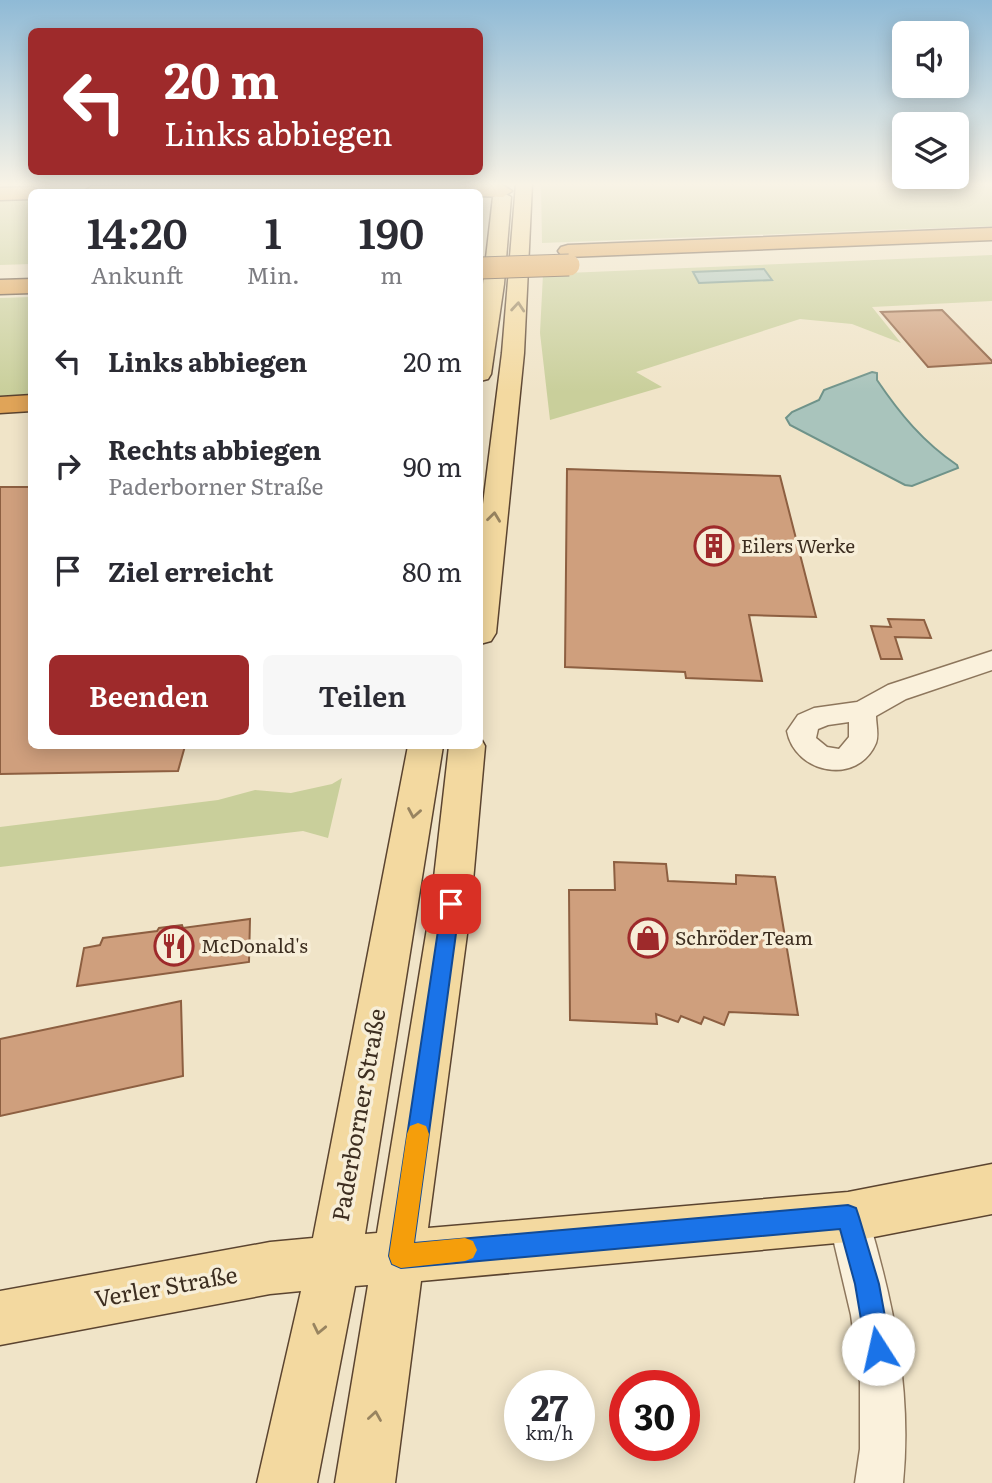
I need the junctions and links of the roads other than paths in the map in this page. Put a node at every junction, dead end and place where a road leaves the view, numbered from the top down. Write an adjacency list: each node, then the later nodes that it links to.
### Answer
1 (497, 253): 12 (main road)
2 (522, 253): 17 (main road, one-way to 2)
3 (653, 253): 6 (highway)
4 (753, 253): 6 (highway)
5 (483, 254): 6 (highway)
6 (568, 258): 7 (highway, bridge)
7 (483, 268)
8 (28, 272): 9 (highway)
9 (0, 273)
10 (28, 286): 11 (highway)
11 (0, 287)
12 (483, 355)
13 (28, 404): 14 (highway)
14 (0, 405)
15 (28, 411): 16 (highway)
16 (0, 412)
17 (496, 414): 18 (main road, one-way to 17)
18 (483, 592)
19 (992, 660): 20 (street)
20 (862, 711)
21 (425, 749): 26 (main road, Paderborner Straße, one-way to 26)
22 (467, 749): 25 (main road)
23 (992, 1189): 24 (main road, Verler Straße)
24 (848, 1217): 25 (main road, Verler Straße); 30 (street)
25 (401, 1256): 26 (main road, Verler Straße); 29 (main road, one-way to 25)
26 (334, 1262): 27 (main road, Verler Straße); 28 (main road, Paderborner Straße, one-way to 28)
27 (0, 1318)
28 (287, 1483)
29 (365, 1483)
30 (879, 1483)

